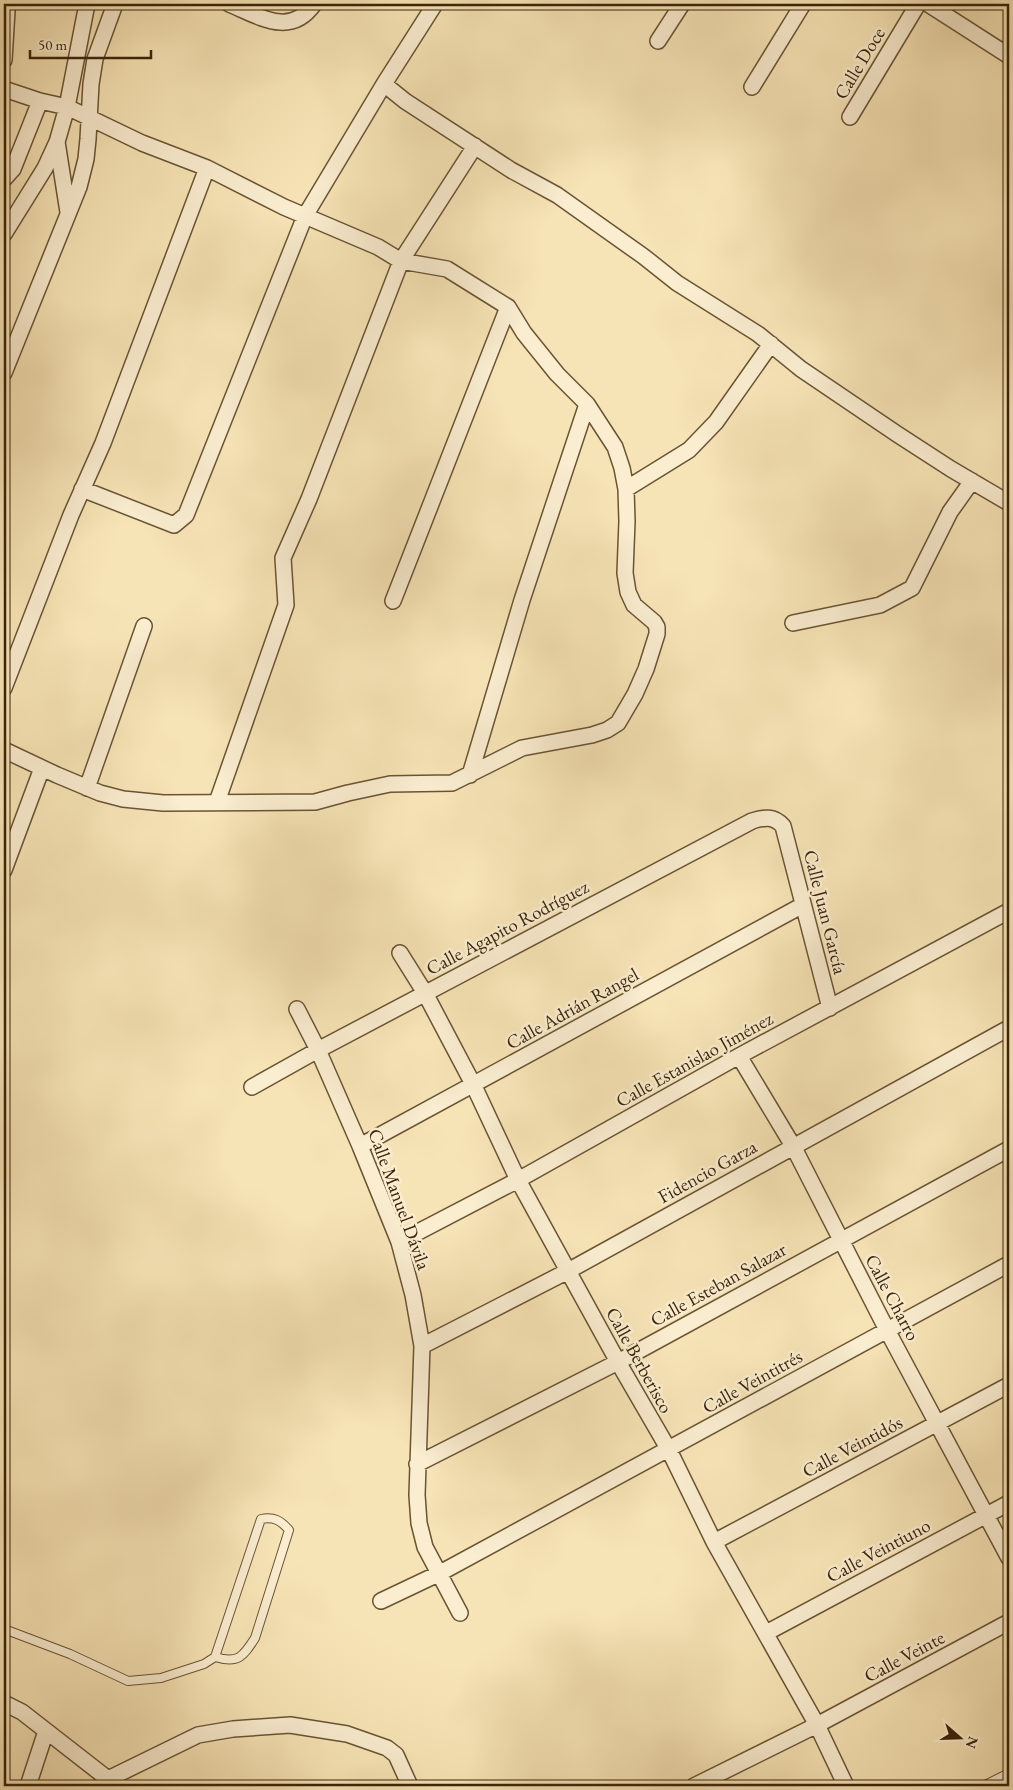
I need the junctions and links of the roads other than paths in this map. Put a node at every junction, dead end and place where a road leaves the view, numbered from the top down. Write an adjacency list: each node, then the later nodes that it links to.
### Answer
1 (6, 4): 13 (street)
2 (87, 4): 18 (street)
3 (115, 4): 19 (street)
4 (229, 4): 5 (street)
5 (314, 4)
6 (434, 4): 14 (street)
7 (682, 4): 11 (street)
8 (803, 4): 15 (street)
9 (918, 4): 20 (street, Calle Doce)
10 (928, 4): 12 (street)
11 (658, 41)
12 (1009, 56)
13 (4, 60)
14 (384, 84): 22 (street); 26 (street)
15 (752, 86)
16 (4, 89): 17 (street)
17 (40, 101): 18 (street); 24 (street)
18 (66, 108): 19 (street); 21 (street)
19 (88, 117): 23 (street); 25 (street)
20 (850, 117)
21 (57, 142): 25 (street); 27 (street)
22 (475, 146): 28 (street); 30 (street)
23 (207, 168): 26 (street); 35 (street)
24 (4, 178)
25 (68, 214): 31 (street)
26 (306, 216): 28 (street); 35 (street)
27 (4, 234)
28 (401, 260): 29 (street); 45 (street)
29 (508, 307): 32 (street); 37 (street)
30 (771, 344): 33 (street); 34 (street)
31 (4, 373)
32 (587, 404): 34 (street); 43 (street)
33 (972, 481): 36 (street); 38 (street)
34 (626, 489): 43 (street)
35 (82, 490): 40 (street)
36 (1009, 503)
37 (393, 602)
38 (793, 623)
39 (144, 626): 44 (street)
40 (4, 688)
41 (4, 750): 42 (street)
42 (42, 768): 44 (street); 47 (street)
43 (470, 775): 45 (street)
44 (87, 788): 45 (street)
45 (217, 802)
46 (783, 826): 48 (street, Calle Juan García); 51 (street, Calle Agapito Rodríguez)
47 (4, 870)
48 (802, 905): 52 (street, Calle Juan García); 57 (street, Calle Adrián Rangel)
49 (1009, 911): 52 (street, Calle Estanislao Jiménez)
50 (400, 953): 51 (street, Calle Berberisco)
51 (425, 993): 55 (street, Calle Agapito Rodríguez); 57 (street, Calle Berberisco)
52 (830, 1008): 56 (street, Calle Estanislao Jiménez)
53 (297, 1010): 55 (street, Calle Manuel Dávila)
54 (1009, 1028): 60 (street, Fidencio Garza)
55 (318, 1050): 58 (street, Calle Agapito Rodríguez); 59 (street, Calle Manuel Dávila)
56 (739, 1056): 60 (street, Calle Charro); 62 (street, Calle Estanislao Jiménez)
57 (473, 1084): 59 (street, Calle Adrián Rangel); 62 (street, Calle Berberisco)
58 (252, 1087)
59 (360, 1146): 64 (street, Calle Manuel Dávila)
60 (793, 1146): 63 (street, Calle Charro); 66 (street, Fidencio Garza)
61 (1009, 1149): 63 (street, Calle Esteban Salazar)
62 (518, 1180): 64 (street, Calle Estanislao Jiménez); 66 (street, Calle Berberisco)
63 (841, 1240): 67 (street, Calle Charro); 69 (street, Calle Esteban Salazar)
64 (398, 1242): 68 (street, Calle Manuel Dávila)
65 (1009, 1264): 67 (street, Calle Veintitrés)
66 (568, 1271): 68 (street, Fidencio Garza); 69 (street, Calle Berberisco)
67 (887, 1330): 71 (street, Calle Charro); 72 (street, Calle Veintitrés)
68 (422, 1346): 73 (street, Calle Manuel Dávila)
69 (618, 1362): 72 (street, Calle Berberisco); 73 (street, Calle Esteban Salazar)
70 (1009, 1385): 71 (street, Calle Veintidós)
71 (938, 1424): 75 (street, Calle Charro); 76 (street, Calle Veintidós)
72 (669, 1450): 76 (street, Calle Berberisco); 78 (street, Calle Veintitrés)
73 (417, 1464): 78 (street, Calle Manuel Dávila)
74 (1009, 1503): 75 (street, Calle Veintiuno)
75 (986, 1515): 77 (street, Calle Charro); 83 (street, Calle Veintiuno)
76 (714, 1542): 83 (street, Calle Berberisco)
77 (1009, 1558)
78 (440, 1574): 79 (street, Calle Veintitrés); 80 (street, Calle Manuel Dávila)
79 (381, 1601)
80 (460, 1613)
81 (1009, 1622): 86 (street, Calle Veinte)
82 (4, 1629): 84 (lane)
83 (766, 1633): 86 (street, Calle Berberisco)
84 (215, 1657): 84 (lane)
85 (4, 1703): 87 (street)
86 (817, 1725): 92 (street, Calle Veinte); 93 (street, Calle Berberisco)
87 (46, 1731): 89 (street); 90 (street)
88 (1009, 1773): 94 (lane)
89 (104, 1783): 91 (street)
90 (28, 1786)
91 (410, 1786)
92 (694, 1786)
93 (846, 1786)
94 (983, 1786)

